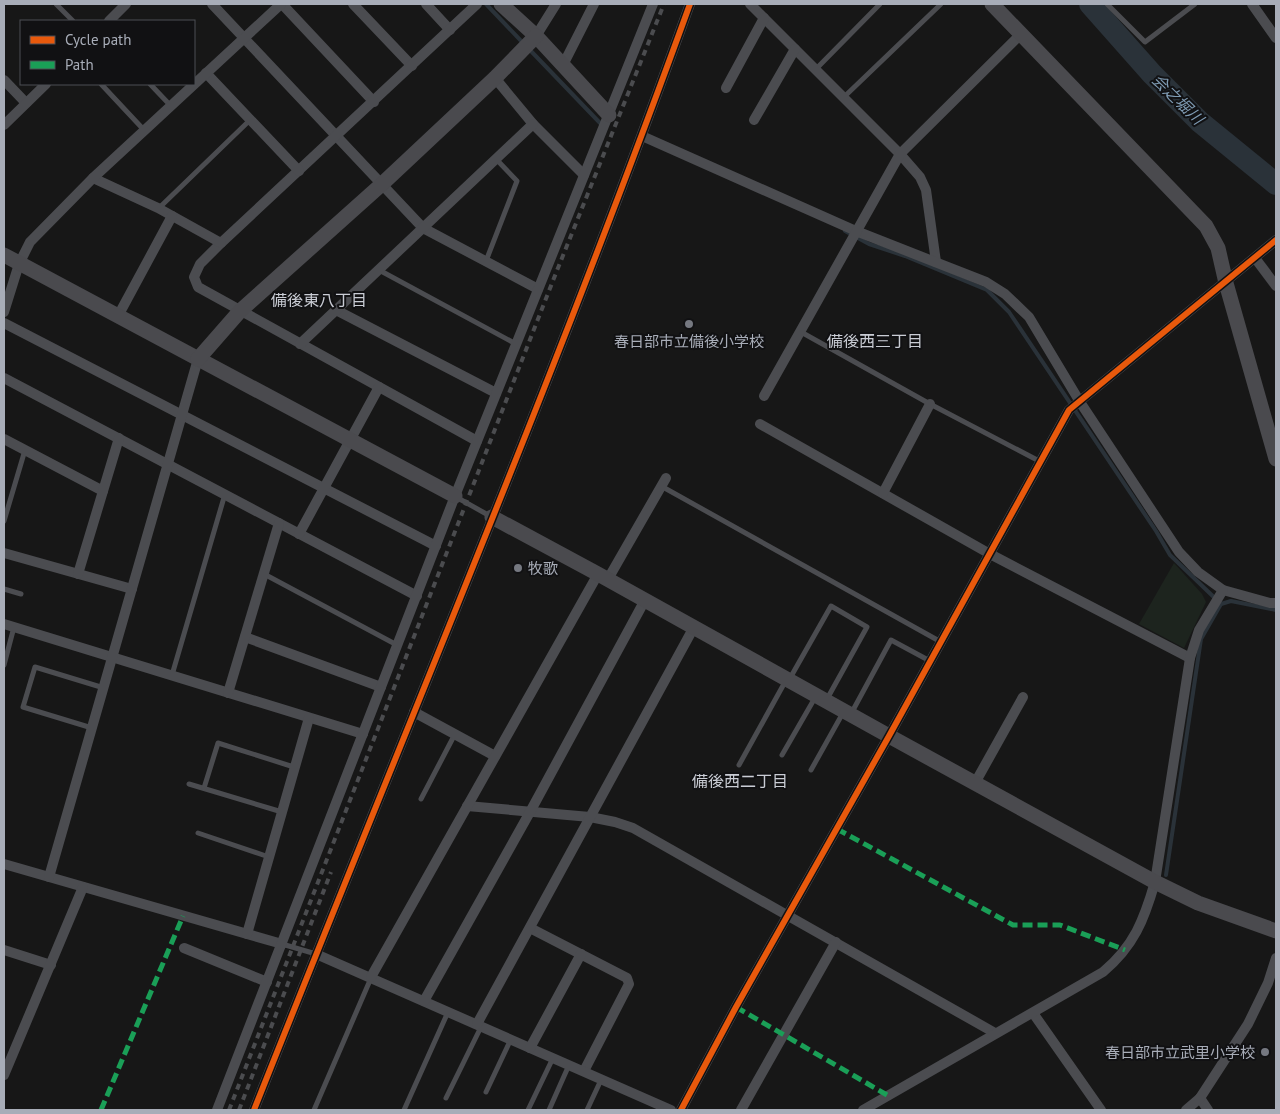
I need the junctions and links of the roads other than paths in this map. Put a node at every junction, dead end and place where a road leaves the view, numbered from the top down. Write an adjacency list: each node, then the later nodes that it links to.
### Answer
1 (56, 4): 21 (lane)
2 (126, 4): 22 (street)
3 (212, 4): 26 (street)
4 (281, 4): 26 (street); 42 (street)
5 (353, 4): 30 (street)
6 (426, 4): 23 (street)
7 (477, 4): 23 (street)
8 (556, 4): 25 (street)
9 (594, 4): 29 (street)
10 (653, 4): 45 (street)
11 (690, 4): 52 (street)
12 (750, 4): 20 (street)
13 (880, 4): 31 (lane)
14 (941, 4): 41 (lane)
15 (992, 4): 24 (street)
16 (1107, 4): 17 (lane)
17 (1195, 4)
18 (1252, 4): 27 (street)
19 (507, 6): 25 (street)
20 (764, 18): 28 (street); 40 (street)
21 (72, 20)
22 (110, 20)
23 (450, 30): 30 (street)
24 (1021, 34): 53 (street); 71 (street)
25 (536, 36): 29 (street); 33 (street)
26 (243, 38): 32 (street); 51 (street)
27 (1276, 38)
28 (795, 49): 31 (street); 47 (street)
29 (563, 65): 45 (street)
30 (412, 66): 42 (street)
31 (815, 70): 41 (street)
32 (206, 73): 35 (street); 46 (street)
33 (495, 78): 48 (street); 58 (street)
34 (4, 80): 43 (street)
35 (195, 82)
36 (45, 85): 43 (street)
37 (102, 85): 50 (lane)
38 (151, 85): 44 (lane)
39 (191, 85): 44 (street)
40 (726, 88)
41 (843, 98): 53 (street)
42 (374, 102): 51 (street)
43 (26, 103): 49 (street)
44 (170, 106): 50 (street)
45 (609, 115): 56 (street)
46 (250, 120): 55 (street); 59 (lane)
47 (754, 120)
48 (533, 124): 54 (street); 56 (street)
49 (4, 125)
50 (144, 130): 57 (street)
51 (337, 136): 55 (street); 58 (street)
52 (642, 136): 62 (street); 105 (street)
53 (900, 154): 62 (street); 68 (street)
54 (496, 159): 61 (street); 67 (lane)
55 (299, 171): 64 (street)
56 (584, 175): 73 (street)
57 (93, 178): 59 (street); 69 (street)
58 (382, 184): 61 (street); 75 (street)
59 (158, 208): 60 (street)
60 (172, 216): 64 (street); 77 (street)
61 (423, 228): 67 (street); 70 (street)
62 (856, 231): 68 (street); 79 (street)
63 (1276, 240): 66 (street)
64 (221, 243): 75 (street)
65 (4, 255): 69 (street)
66 (1255, 258): 71 (street); 72 (street)
67 (486, 262): 73 (street)
68 (936, 262): 87 (street)
69 (19, 264): 76 (street); 77 (street)
70 (378, 270): 74 (street); 81 (lane)
71 (1226, 283): 87 (street); 96 (street)
72 (1276, 286)
73 (538, 289): 81 (street)
74 (336, 310): 80 (street); 85 (street)
75 (240, 311): 80 (street); 82 (street)
76 (4, 312)
77 (118, 316): 82 (street)
78 (4, 323): 89 (street)
79 (800, 331): 86 (street); 88 (lane)
80 (300, 344): 84 (street)
81 (516, 344): 85 (street)
82 (198, 359): 89 (street); 93 (street)
83 (4, 378): 91 (street)
84 (379, 387): 93 (street); 94 (street)
85 (496, 394): 94 (street)
86 (764, 396)
87 (1080, 402): 97 (street); 117 (street)
88 (930, 404): 97 (lane); 102 (street)
89 (183, 415): 98 (street); 100 (street)
90 (760, 424): 102 (street)
91 (119, 438): 98 (street); 101 (street)
92 (4, 439): 95 (street)
93 (351, 440): 100 (street); 104 (street)
94 (478, 441): 104 (street)
95 (25, 450): 101 (street); 106 (lane)
96 (1276, 459)
97 (1040, 462): 111 (street)
98 (168, 464): 103 (street); 116 (street)
99 (664, 482): 114 (street); 126 (lane)
100 (324, 488): 108 (street); 109 (street)
101 (103, 491): 112 (street)
102 (883, 493): 111 (street)
103 (225, 494): 107 (street); 132 (lane)
104 (455, 496): 105 (lane); 109 (street)
105 (492, 517): 114 (street); 139 (street)
106 (4, 521)
107 (279, 523): 108 (street); 113 (street)
108 (299, 534): 119 (street)
109 (436, 546): 119 (street)
110 (4, 553): 112 (street)
111 (990, 554): 126 (street); 129 (street)
112 (78, 574): 116 (street)
113 (264, 574): 125 (street); 127 (lane)
114 (603, 576): 120 (street); 147 (street)
115 (4, 589): 118 (lane)
116 (132, 590): 128 (street)
117 (1223, 590): 121 (street); 129 (street)
118 (21, 594)
119 (417, 596): 127 (street)
120 (645, 600): 124 (street); 157 (street)
121 (1276, 602)
122 (4, 624): 123 (street)
123 (14, 627): 128 (street); 131 (lane)
124 (694, 627): 133 (street); 158 (street)
125 (245, 637): 134 (street); 136 (street)
126 (941, 642): 130 (street)
127 (397, 646): 134 (street)
128 (113, 657): 132 (street); 135 (street)
129 (1190, 658): 163 (street)
130 (931, 661): 140 (lane); 145 (street)
131 (4, 665)
132 (172, 675): 136 (street)
133 (788, 680): 138 (street); 138 (lane); 148 (lane)
134 (381, 687): 143 (street)
135 (104, 688): 142 (street); 142 (lane)
136 (228, 693): 141 (street)
137 (1023, 697): 151 (street)
138 (821, 698): 140 (street); 146 (lane)
139 (414, 712): 144 (street); 173 (street)
140 (847, 713): 145 (street); 150 (lane)
141 (309, 718): 143 (street); 149 (street)
142 (93, 728): 162 (street)
143 (363, 734): 170 (street)
144 (455, 734): 147 (street); 154 (lane)
145 (889, 736): 151 (street); 165 (street)
146 (782, 755)
147 (495, 756): 155 (street)
148 (739, 765)
149 (294, 767): 153 (lane); 156 (street)
150 (811, 770)
151 (975, 783): 163 (street)
152 (189, 784): 153 (lane)
153 (204, 788): 156 (lane)
154 (421, 799)
155 (467, 806): 157 (street); 177 (street)
156 (282, 812): 160 (street)
157 (530, 812): 158 (street); 179 (street)
158 (590, 817): 165 (street); 166 (street)
159 (198, 833): 160 (lane)
160 (269, 856): 168 (street)
161 (4, 864): 162 (street)
162 (50, 877): 164 (street)
163 (1155, 882): 167 (street); 181 (street)
164 (83, 887): 168 (street); 176 (street)
165 (787, 916): 169 (street); 202 (street)
166 (530, 928): 174 (street); 182 (street)
167 (1276, 931)
168 (247, 934): 170 (street)
169 (836, 942): 183 (street); 203 (street)
170 (282, 944): 173 (lane); 178 (street)
171 (184, 948): 178 (street)
172 (4, 950): 176 (street)
173 (316, 954): 177 (street); 195 (street)
174 (581, 954): 185 (street); 188 (street)
175 (1276, 958): 193 (street)
176 (51, 965): 189 (street)
177 (371, 977): 179 (street); 196 (lane)
178 (267, 982): 194 (street)
179 (424, 1001): 180 (street)
180 (448, 1012): 182 (street); 197 (lane)
181 (1033, 1013): 183 (street); 205 (street)
182 (479, 1025): 184 (street); 192 (lane)
183 (995, 1033): 204 (street)
184 (511, 1039): 185 (street); 191 (lane)
185 (530, 1048): 186 (street)
186 (553, 1058): 187 (street); 198 (lane)
187 (569, 1065): 188 (street); 199 (lane)
188 (584, 1071): 190 (street)
189 (4, 1075)
190 (601, 1079): 200 (lane); 201 (street)
191 (486, 1092)
192 (446, 1098)
193 (1200, 1098): 206 (street); 207 (street)
194 (217, 1110)
195 (254, 1110)
196 (314, 1110)
197 (404, 1110)
198 (528, 1110)
199 (549, 1110)
200 (587, 1110)
201 (671, 1110)
202 (681, 1110)
203 (741, 1110)
204 (863, 1110)
205 (1101, 1110)
206 (1186, 1110)
207 (1208, 1110)

